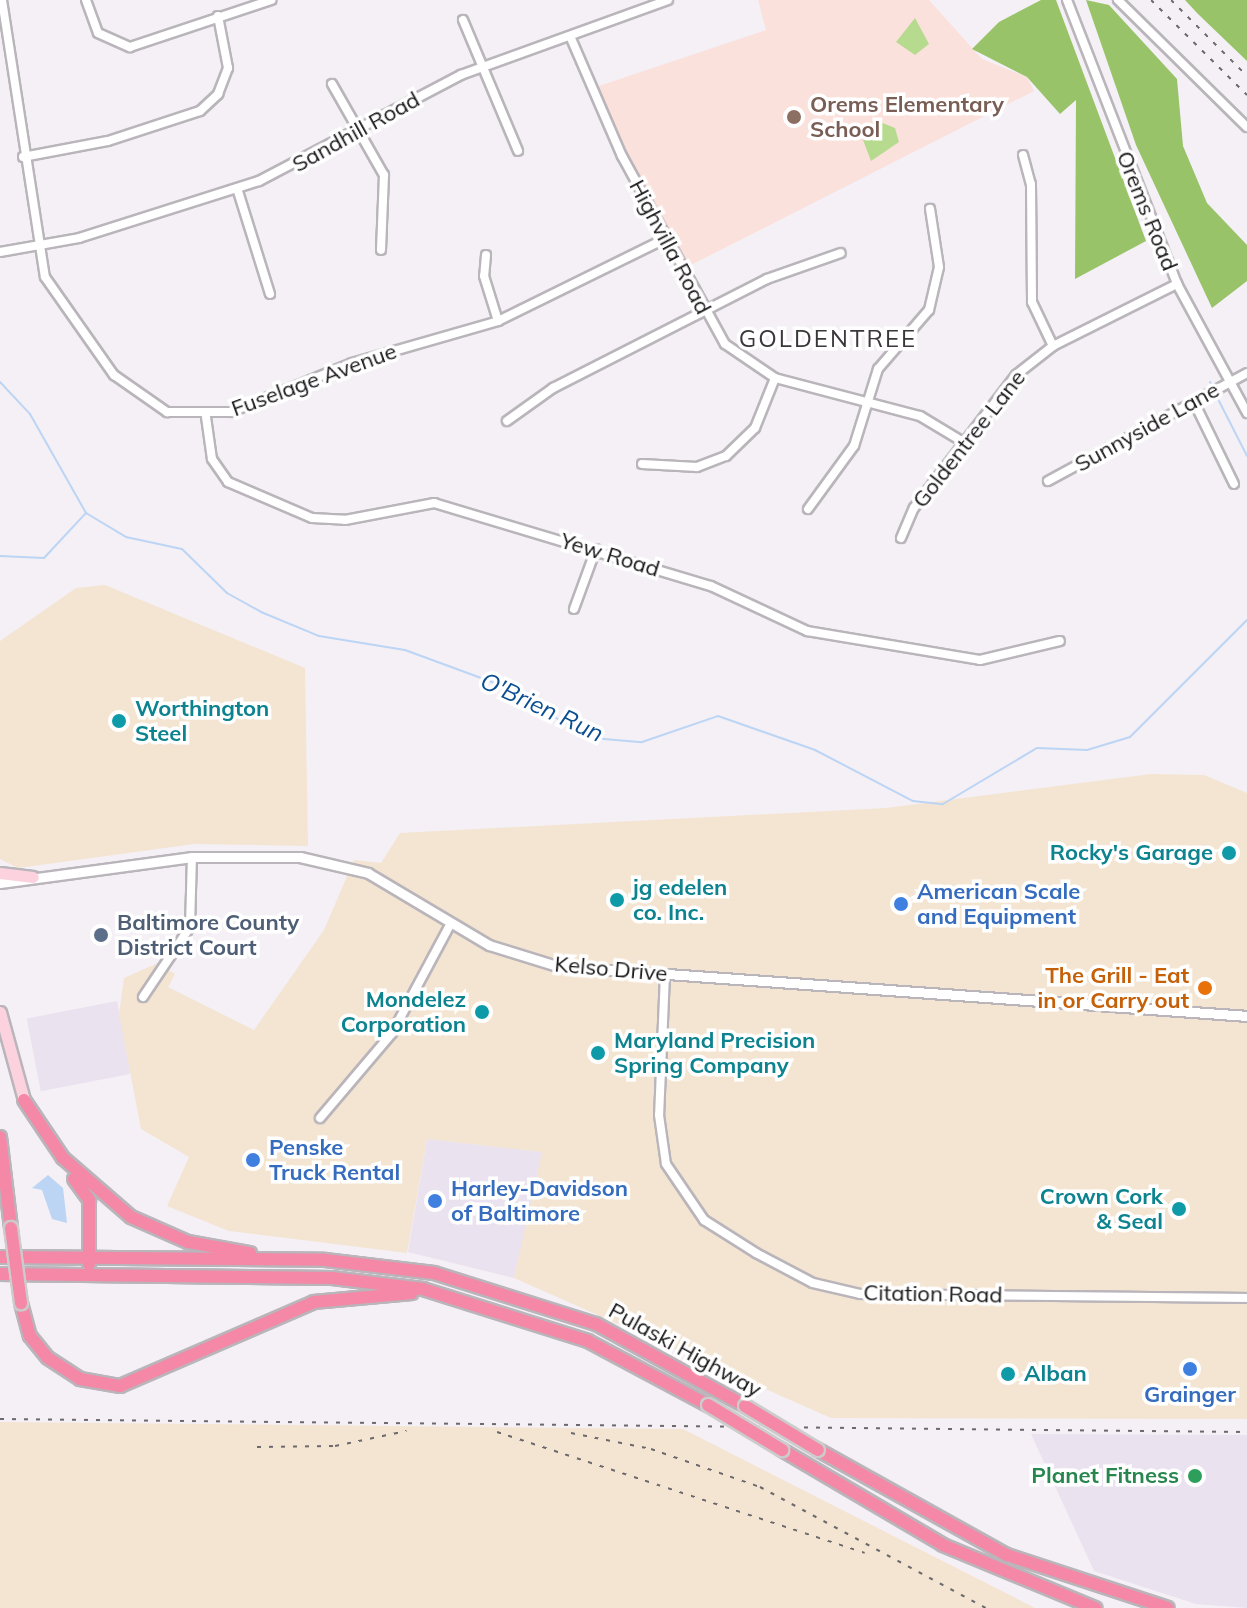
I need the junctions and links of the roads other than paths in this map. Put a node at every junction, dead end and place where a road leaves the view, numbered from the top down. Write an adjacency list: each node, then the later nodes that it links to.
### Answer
1 (2, 0): 16 (street, Fuselage Avenue)
2 (86, 0): 7 (street)
3 (271, 0): 7 (street)
4 (668, 0): 9 (street, Sandhill Road)
5 (1067, 0): 25 (street, Orems Road)
6 (1118, 0): 12 (street)
7 (218, 16): 16 (street)
8 (463, 20): 10 (street)
9 (570, 36): 10 (street, Sandhill Road); 19 (street, Highvilla Road)
10 (482, 65): 13 (street, Sandhill Road); 14 (street)
11 (332, 84): 13 (street)
12 (1247, 127)
13 (360, 131): 17 (street, Sandhill Road); 21 (street)
14 (518, 151)
15 (1023, 155): 29 (street)
16 (23, 157): 20 (street, Fuselage Avenue)
17 (237, 188): 20 (street, Sandhill Road); 26 (street)
18 (930, 209): 33 (street)
19 (665, 239): 27 (street, Highvilla Road); 28 (street, Fuselage Avenue)
20 (36, 247): 22 (street, Sandhill Road); 36 (street, Fuselage Avenue)
21 (381, 250)
22 (0, 252)
23 (841, 253): 27 (street)
24 (486, 255): 28 (street)
25 (1177, 284): 29 (street, Goldentree Lane); 32 (street, Orems Road)
26 (270, 294)
27 (703, 312): 31 (street, Highvilla Road); 37 (street)
28 (498, 321): 36 (street, Fuselage Avenue)
29 (1053, 346): 38 (street, Goldentree Lane)
30 (1247, 373): 32 (street, Sunnyside Lane)
31 (775, 378): 33 (street, Highvilla Road); 39 (street)
32 (1230, 382): 34 (street, Sunnyside Lane); 35 (street, Orems Road)
33 (868, 402): 38 (street, Highvilla Road); 42 (street)
34 (1194, 402): 40 (street, Sunnyside Lane); 41 (street)
35 (1247, 413)
36 (206, 417): 44 (street, Yew Road)
37 (507, 421)
38 (968, 445): 43 (street, Goldentree Lane)
39 (642, 464)
40 (1048, 481)
41 (1234, 484)
42 (808, 509)
43 (901, 538)
44 (596, 549): 45 (street); 46 (street, Yew Road)
45 (574, 609)
46 (1060, 641)
47 (192, 857): 49 (street, Kelso Drive); 51 (street, Kelso Drive); 53 (street)
48 (0, 873): 49 (main road)
49 (33, 877): 50 (street, Kelso Drive)
50 (0, 883)
51 (451, 923): 52 (street, Kelso Drive); 57 (street)
52 (665, 974): 55 (street, Kelso Drive); 66 (street, Citation Road)
53 (143, 997)
54 (0, 1012): 56 (main road)
55 (1247, 1016)
56 (24, 1100): 60 (highway); 61 (highway)
57 (320, 1118)
58 (0, 1137): 65 (highway, bridge)
59 (0, 1257): 60 (highway, Pulaski Highway)
60 (89, 1258): 61 (highway, Pulaski Highway); 63 (highway)
61 (297, 1259): 64 (highway, Pulaski Highway)
62 (0, 1274): 63 (highway, Pulaski Highway)
63 (88, 1275): 65 (highway, Pulaski Highway)
64 (456, 1278): 65 (highway); 68 (highway, Pulaski Highway, bridge)
65 (448, 1294): 67 (highway, Pulaski Highway, bridge)
66 (1247, 1298)
67 (1095, 1608)
68 (1168, 1608)

